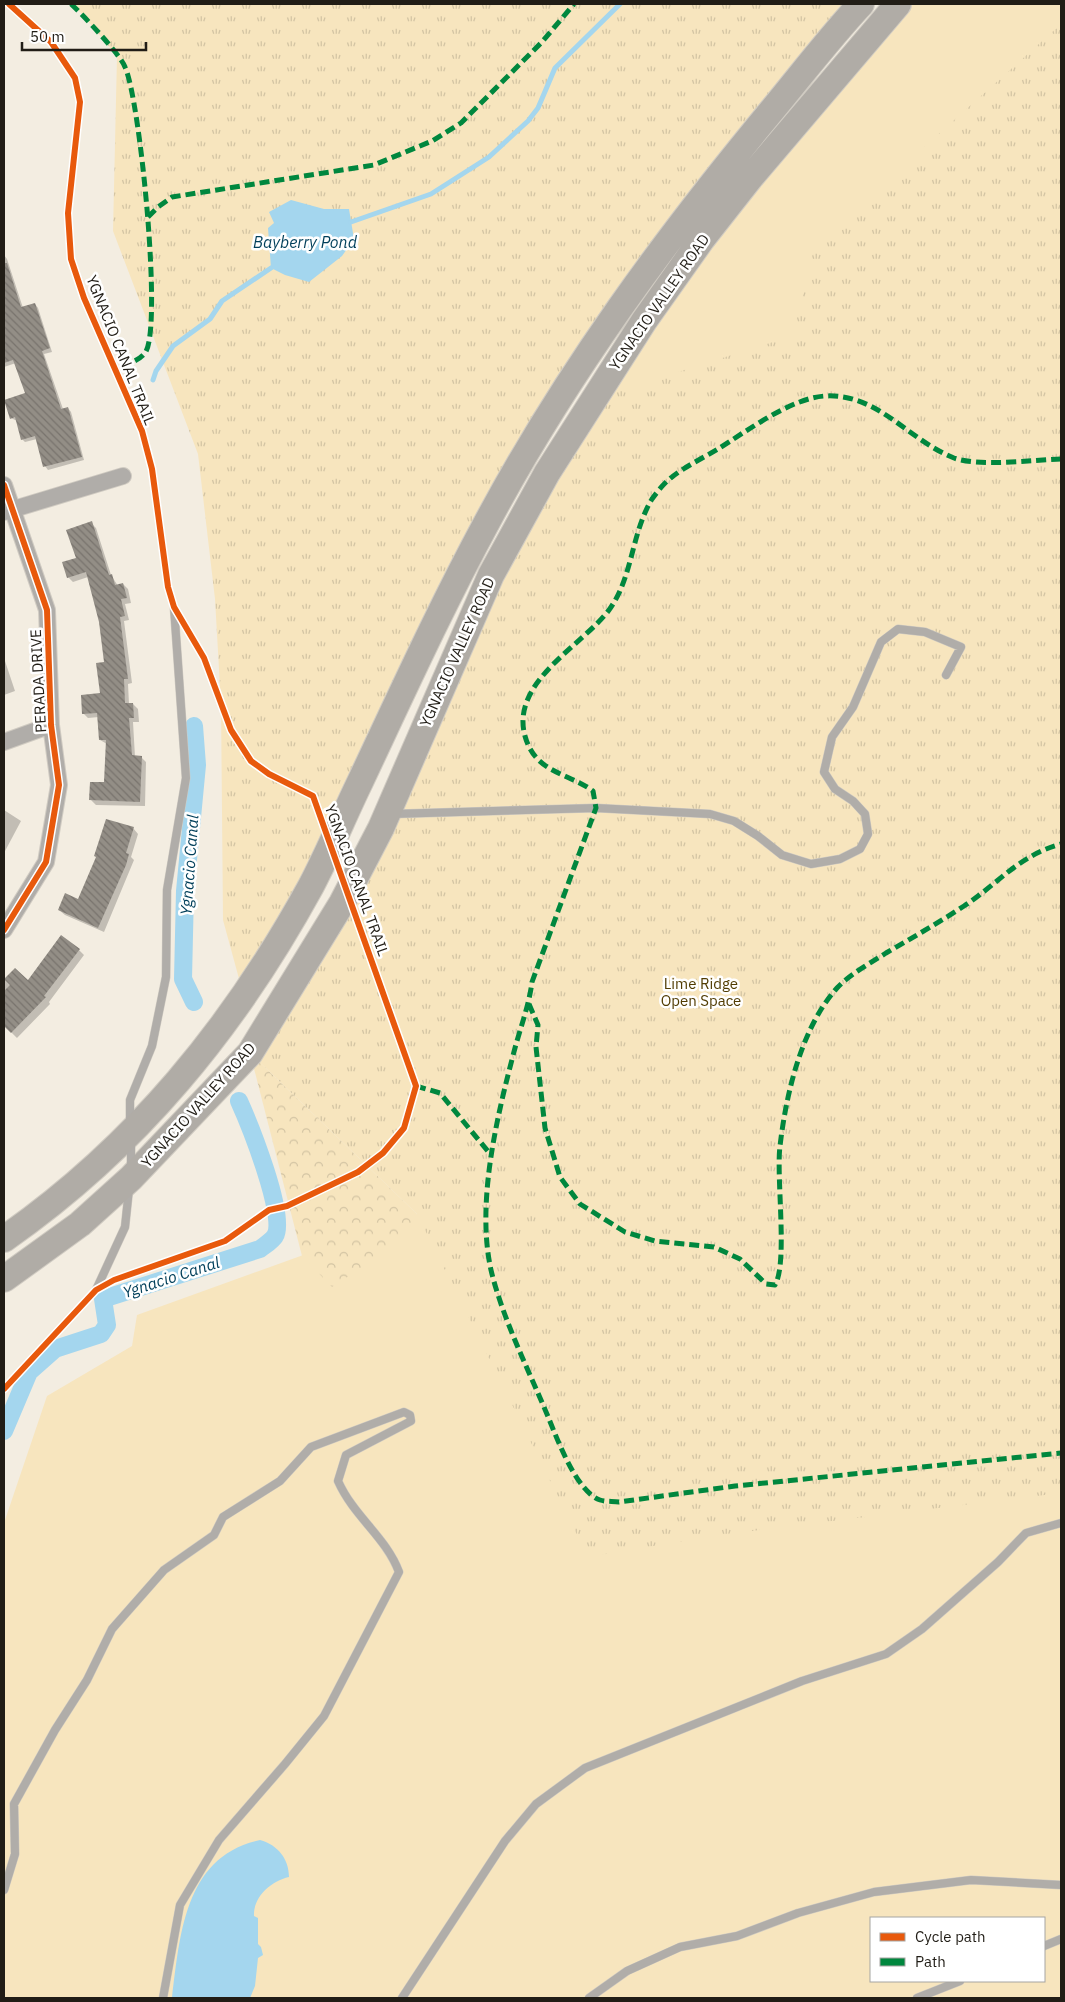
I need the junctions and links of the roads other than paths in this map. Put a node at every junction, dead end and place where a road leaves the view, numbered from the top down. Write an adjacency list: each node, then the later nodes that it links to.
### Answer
1 (861, 4): 12 (highway, YGNACIO VALLEY ROAD)
2 (898, 4): 10 (highway, YGNACIO VALLEY ROAD)
3 (124, 476): 5 (street)
4 (4, 485): 5 (street, PERADA DRIVE)
5 (8, 511): 8 (street, PERADA DRIVE)
6 (174, 607): 12 (lane)
7 (946, 675): 10 (lane)
8 (51, 726): 9 (street); 11 (street, PERADA DRIVE)
9 (4, 742)
10 (387, 814): 13 (highway, YGNACIO VALLEY ROAD)
11 (4, 930)
12 (131, 1131): 13 (lane); 14 (highway, YGNACIO VALLEY ROAD)
13 (131, 1178): 15 (highway, YGNACIO VALLEY ROAD); 16 (lane)
14 (4, 1239)
15 (4, 1279)
16 (96, 1290)
17 (1061, 1523): 24 (lane)
18 (1061, 1885): 25 (lane)
19 (4, 1890): 23 (lane)
20 (1061, 1939): 21 (lane)
21 (1045, 1946)
22 (957, 1982): 26 (lane)
23 (163, 1998)
24 (402, 1998)
25 (589, 1998)
26 (917, 1998)

